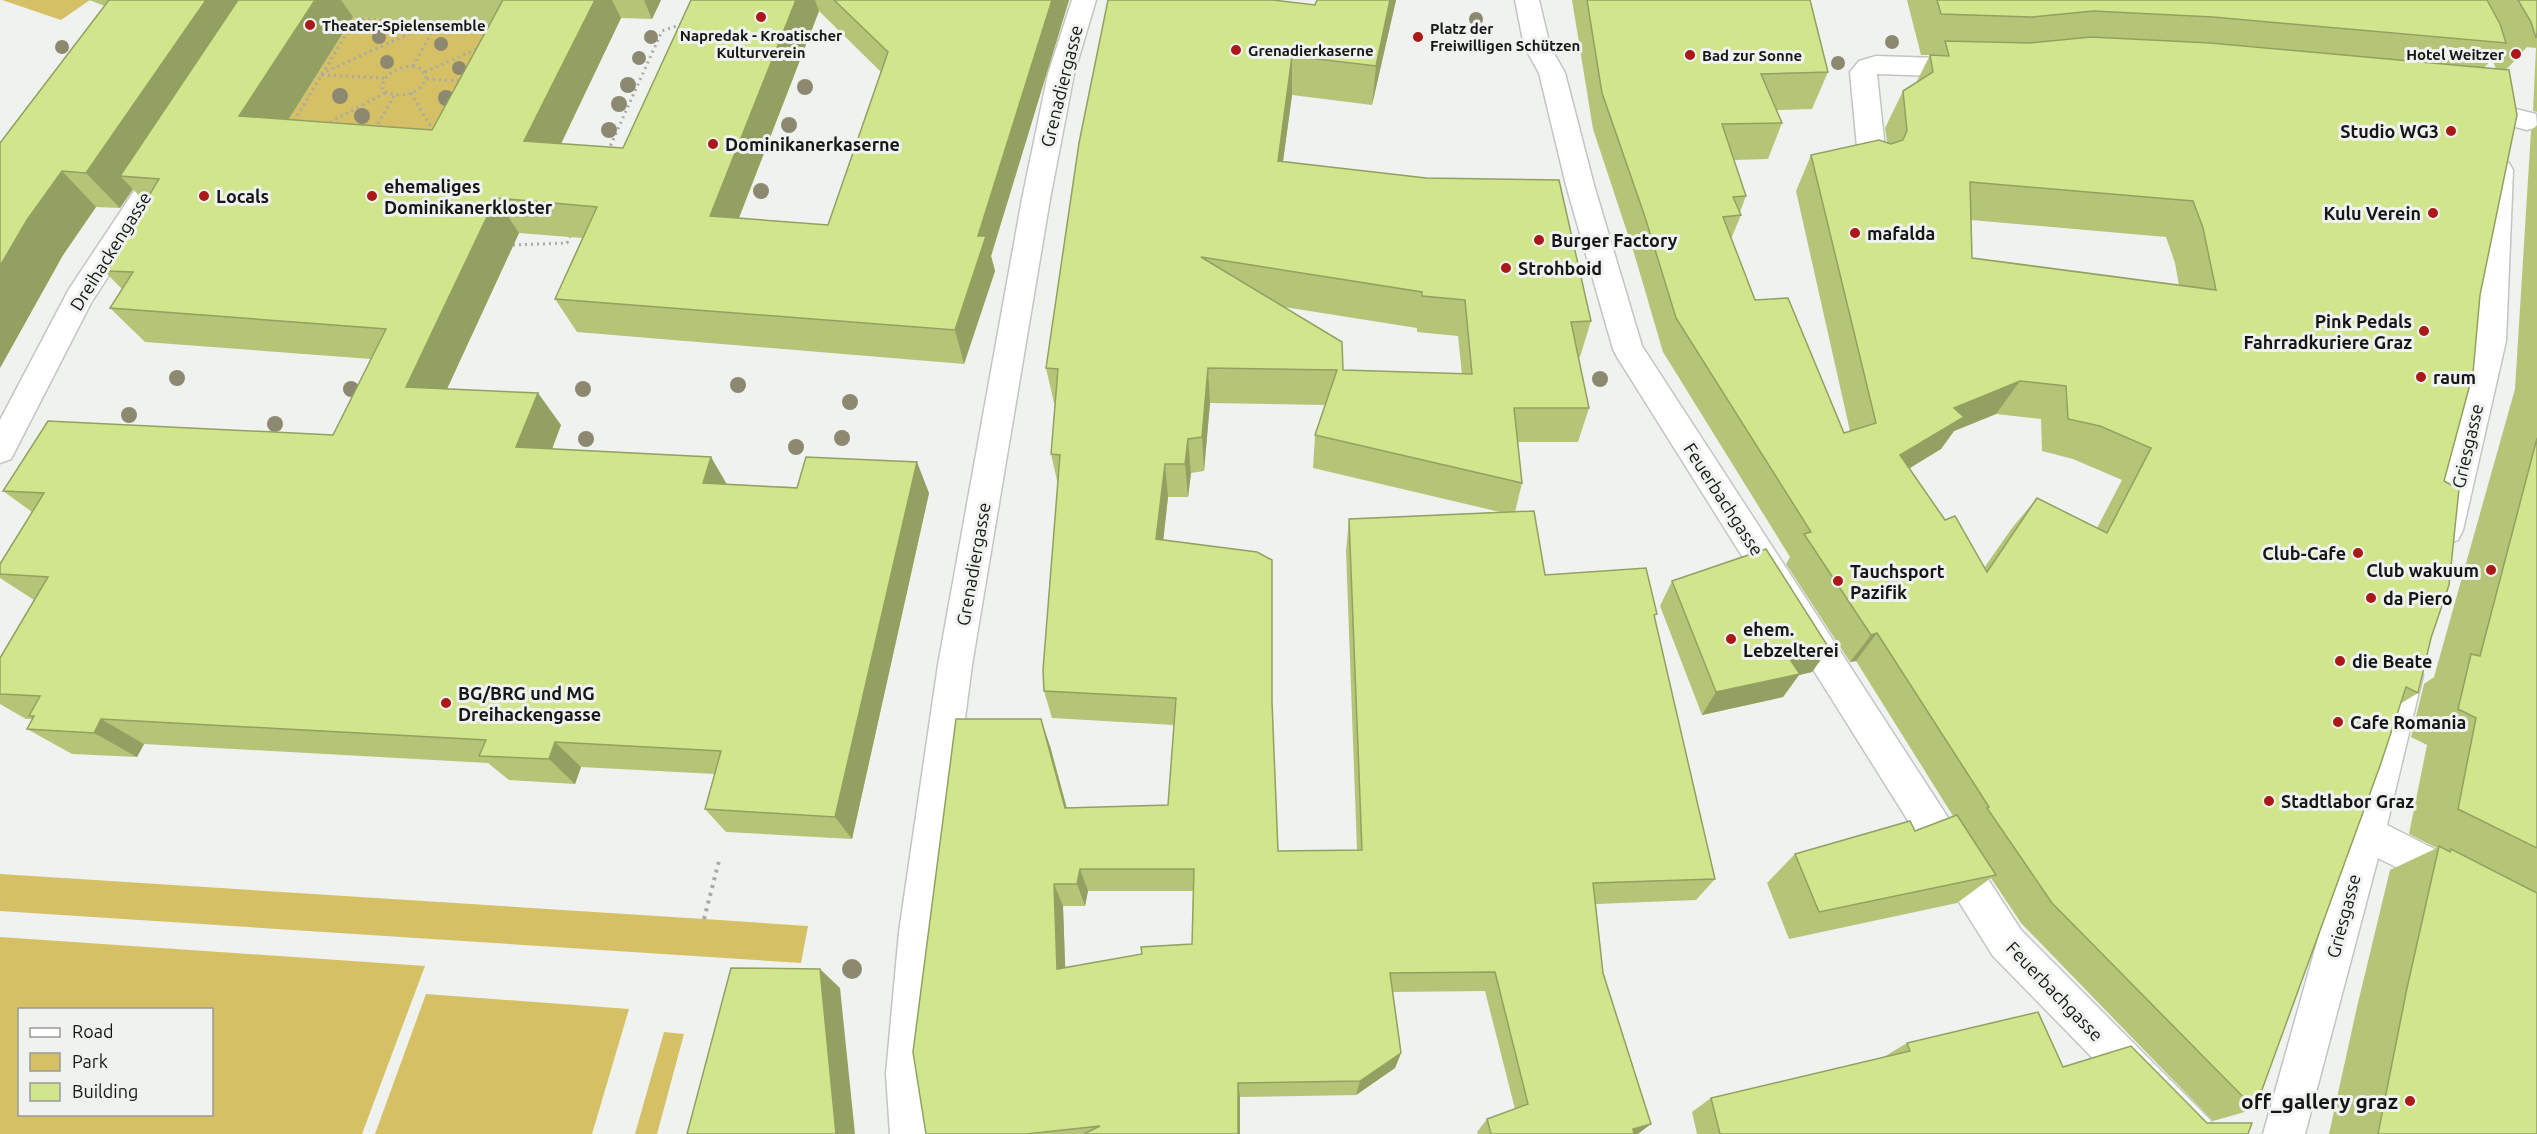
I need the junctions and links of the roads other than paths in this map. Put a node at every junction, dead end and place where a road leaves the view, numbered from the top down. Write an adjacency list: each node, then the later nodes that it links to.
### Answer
1 (1084, 0): 12 (street, Grenadiergasse)
2 (1527, 0): 13 (street, Feuerbachgasse)
3 (1997, 69): 6 (street)
4 (2527, 122): 8 (street, Griesgasse)
5 (185, 136): 7 (street, Dreihackengasse)
6 (1873, 168)
7 (0, 450)
8 (2441, 556)
9 (2416, 644): 10 (street, Griesgasse)
10 (2366, 833): 11 (street); 14 (street, Griesgasse)
11 (2487, 896)
12 (911, 1134)
13 (2196, 1134)
14 (2284, 1134)

